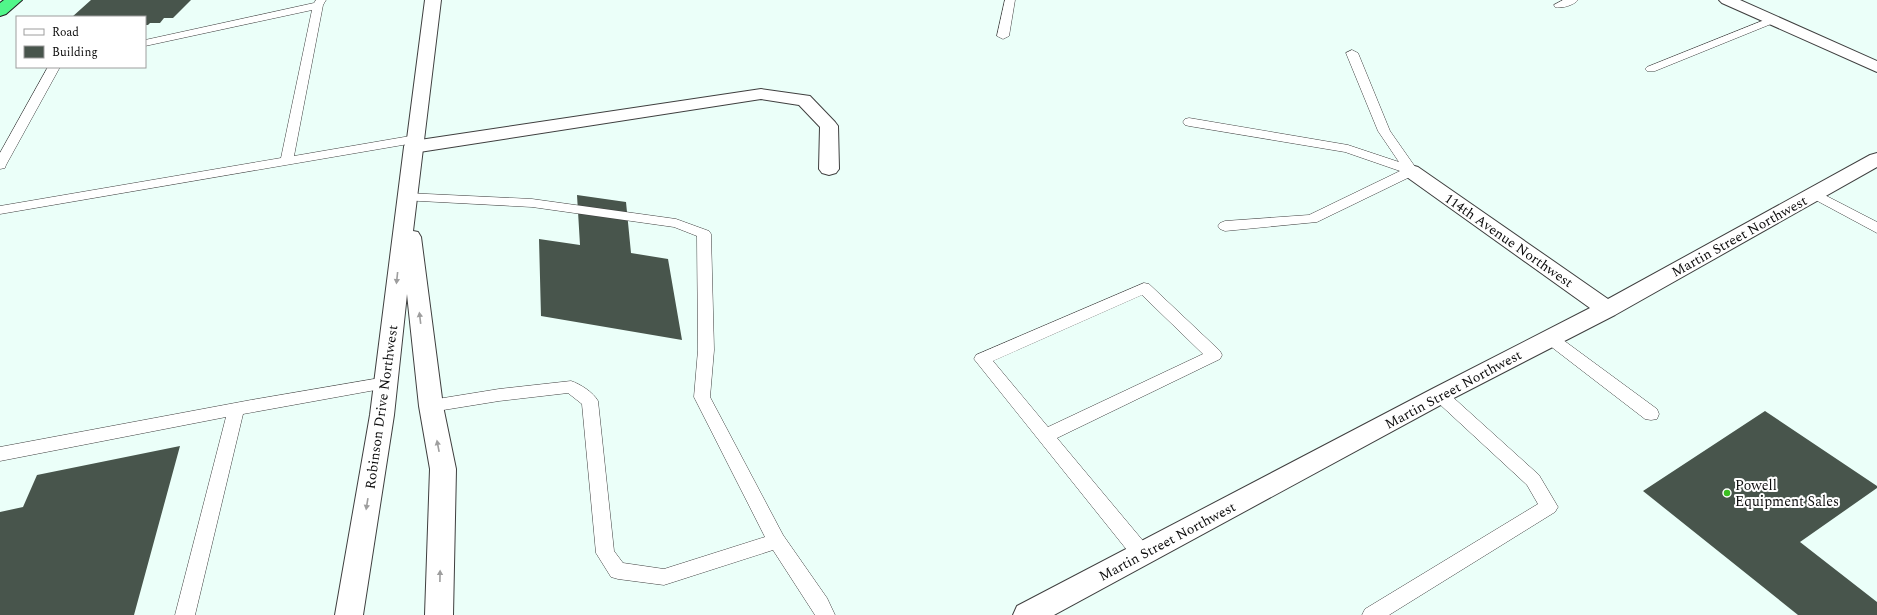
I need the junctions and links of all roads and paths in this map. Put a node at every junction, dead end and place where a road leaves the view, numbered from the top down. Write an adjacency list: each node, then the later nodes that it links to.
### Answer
1 (14, 0): 8 (highway)
2 (433, 0): 17 (street, Robinson Drive Northwest)
3 (1010, 0): 10 (lane)
4 (1573, 0): 7 (lane)
5 (1727, 0): 9 (street)
6 (320, 2): 11 (lane); 19 (lane)
7 (1559, 6)
8 (0, 11)
9 (1772, 20): 13 (street); 15 (lane)
10 (1003, 36)
11 (146, 43)
12 (1352, 53): 22 (lane)
13 (1877, 67)
14 (53, 68): 20 (lane)
15 (1651, 69)
16 (1189, 122): 22 (lane)
17 (415, 143): 19 (lane); 21 (street); 24 (street, Robinson Drive Northwest)
18 (1877, 159): 23 (street, Martin Street Northwest)
19 (287, 161): 25 (lane)
20 (0, 165)
21 (829, 169)
22 (1411, 172): 26 (lane); 28 (street, 114th Avenue Northwest)
23 (1815, 194): 27 (lane); 28 (street, Martin Street Northwest)
24 (406, 197): 30 (street, Robinson Drive Northwest, one-way to 30); 32 (street, Robinson Drive Northwest, one-way to 24); 37 (lane)
25 (0, 210)
26 (1225, 226)
27 (1877, 228)
28 (1607, 309): 29 (street, Martin Street Northwest)
29 (1550, 338): 31 (street, Martin Street Northwest); 34 (lane)
30 (386, 383): 33 (lane); 40 (street, Robinson Drive Northwest, one-way to 40)
31 (1440, 395): 38 (street, Martin Street Northwest); 44 (lane)
32 (431, 406): 37 (lane); 41 (street, Robinson Drive Northwest, one-way to 32)
33 (236, 409): 36 (lane); 39 (lane)
34 (1651, 414)
35 (1045, 436): 35 (lane); 38 (lane)
36 (0, 454)
37 (777, 541): 42 (lane)
38 (1142, 554): 43 (street, Martin Street Northwest)
39 (185, 615)
40 (349, 615)
41 (439, 615)
42 (825, 615)
43 (1027, 615)
44 (1372, 615)

